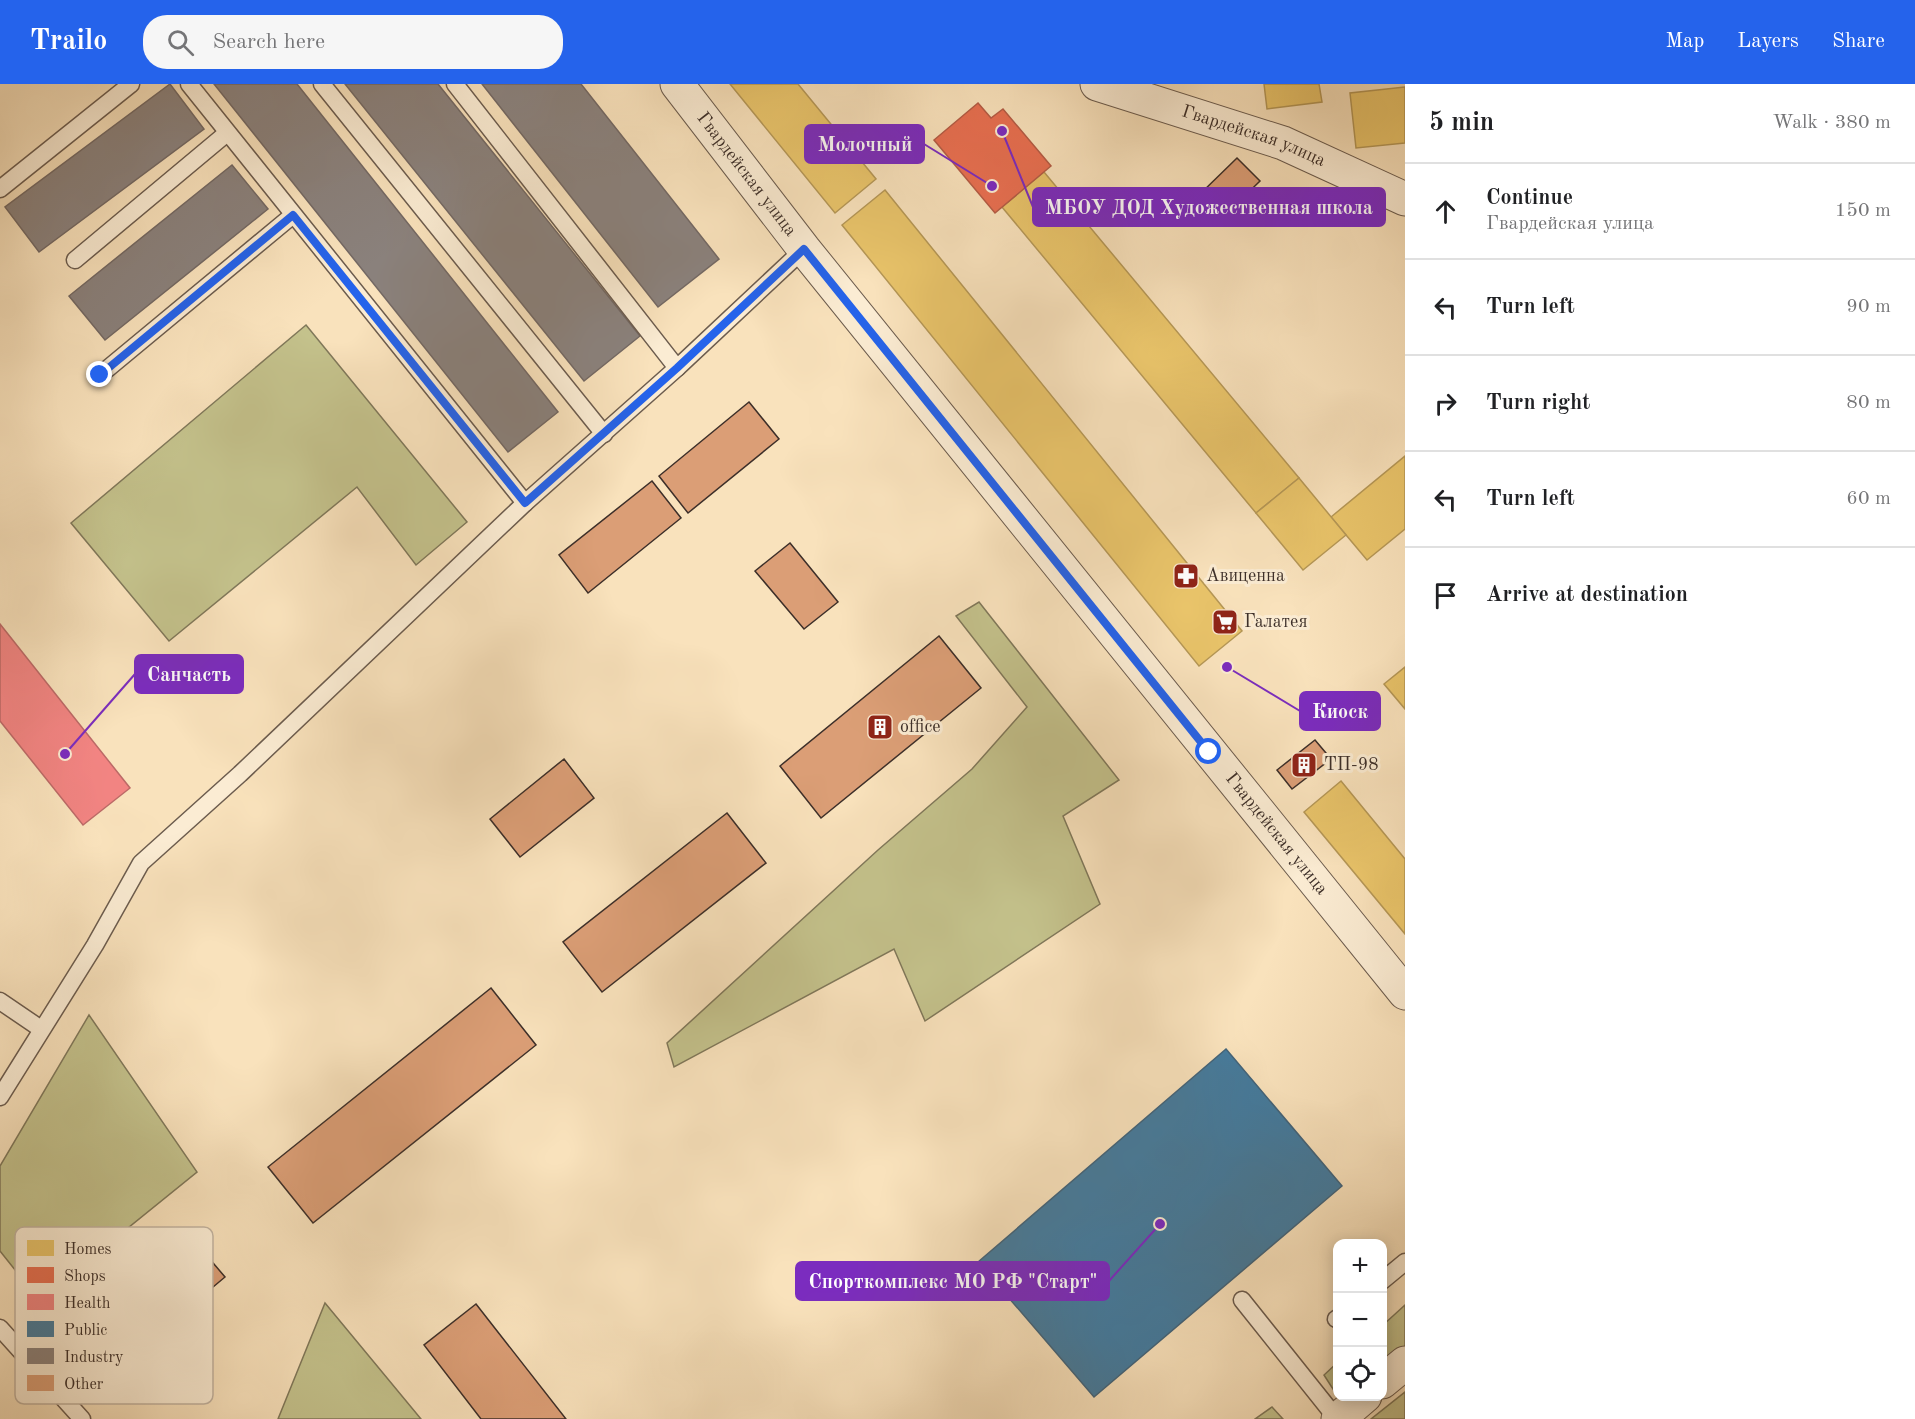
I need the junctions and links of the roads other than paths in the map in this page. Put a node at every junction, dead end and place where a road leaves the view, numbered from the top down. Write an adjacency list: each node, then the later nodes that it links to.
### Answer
1 (131, 84): 8 (lane)
2 (189, 84): 7 (lane)
3 (322, 84): 15 (lane)
4 (456, 84): 13 (lane)
5 (677, 84): 11 (street, Гвардейская улица)
6 (1097, 84): 9 (street, Гвардейская улица)
7 (228, 133): 10 (lane); 12 (lane)
8 (0, 189)
9 (1405, 199)
10 (293, 215): 14 (lane); 16 (lane)
11 (804, 249): 13 (lane); 17 (street, Гвардейская улица)
12 (75, 260)
13 (677, 368): 15 (lane)
14 (100, 375)
15 (604, 434): 16 (lane)
16 (525, 503): 19 (lane)
17 (1405, 993)
18 (0, 1001): 19 (lane)
19 (41, 1029): 20 (lane)
20 (0, 1097)
21 (1405, 1262): 22 (lane)
22 (1387, 1278)
23 (1242, 1300): 31 (lane)
24 (0, 1328): 25 (lane)
25 (15, 1345)
26 (1405, 1363): 27 (street)
27 (1387, 1379)
28 (1359, 1401): 31 (street)
29 (68, 1404): 30 (lane)
30 (82, 1419)
31 (1338, 1419)

